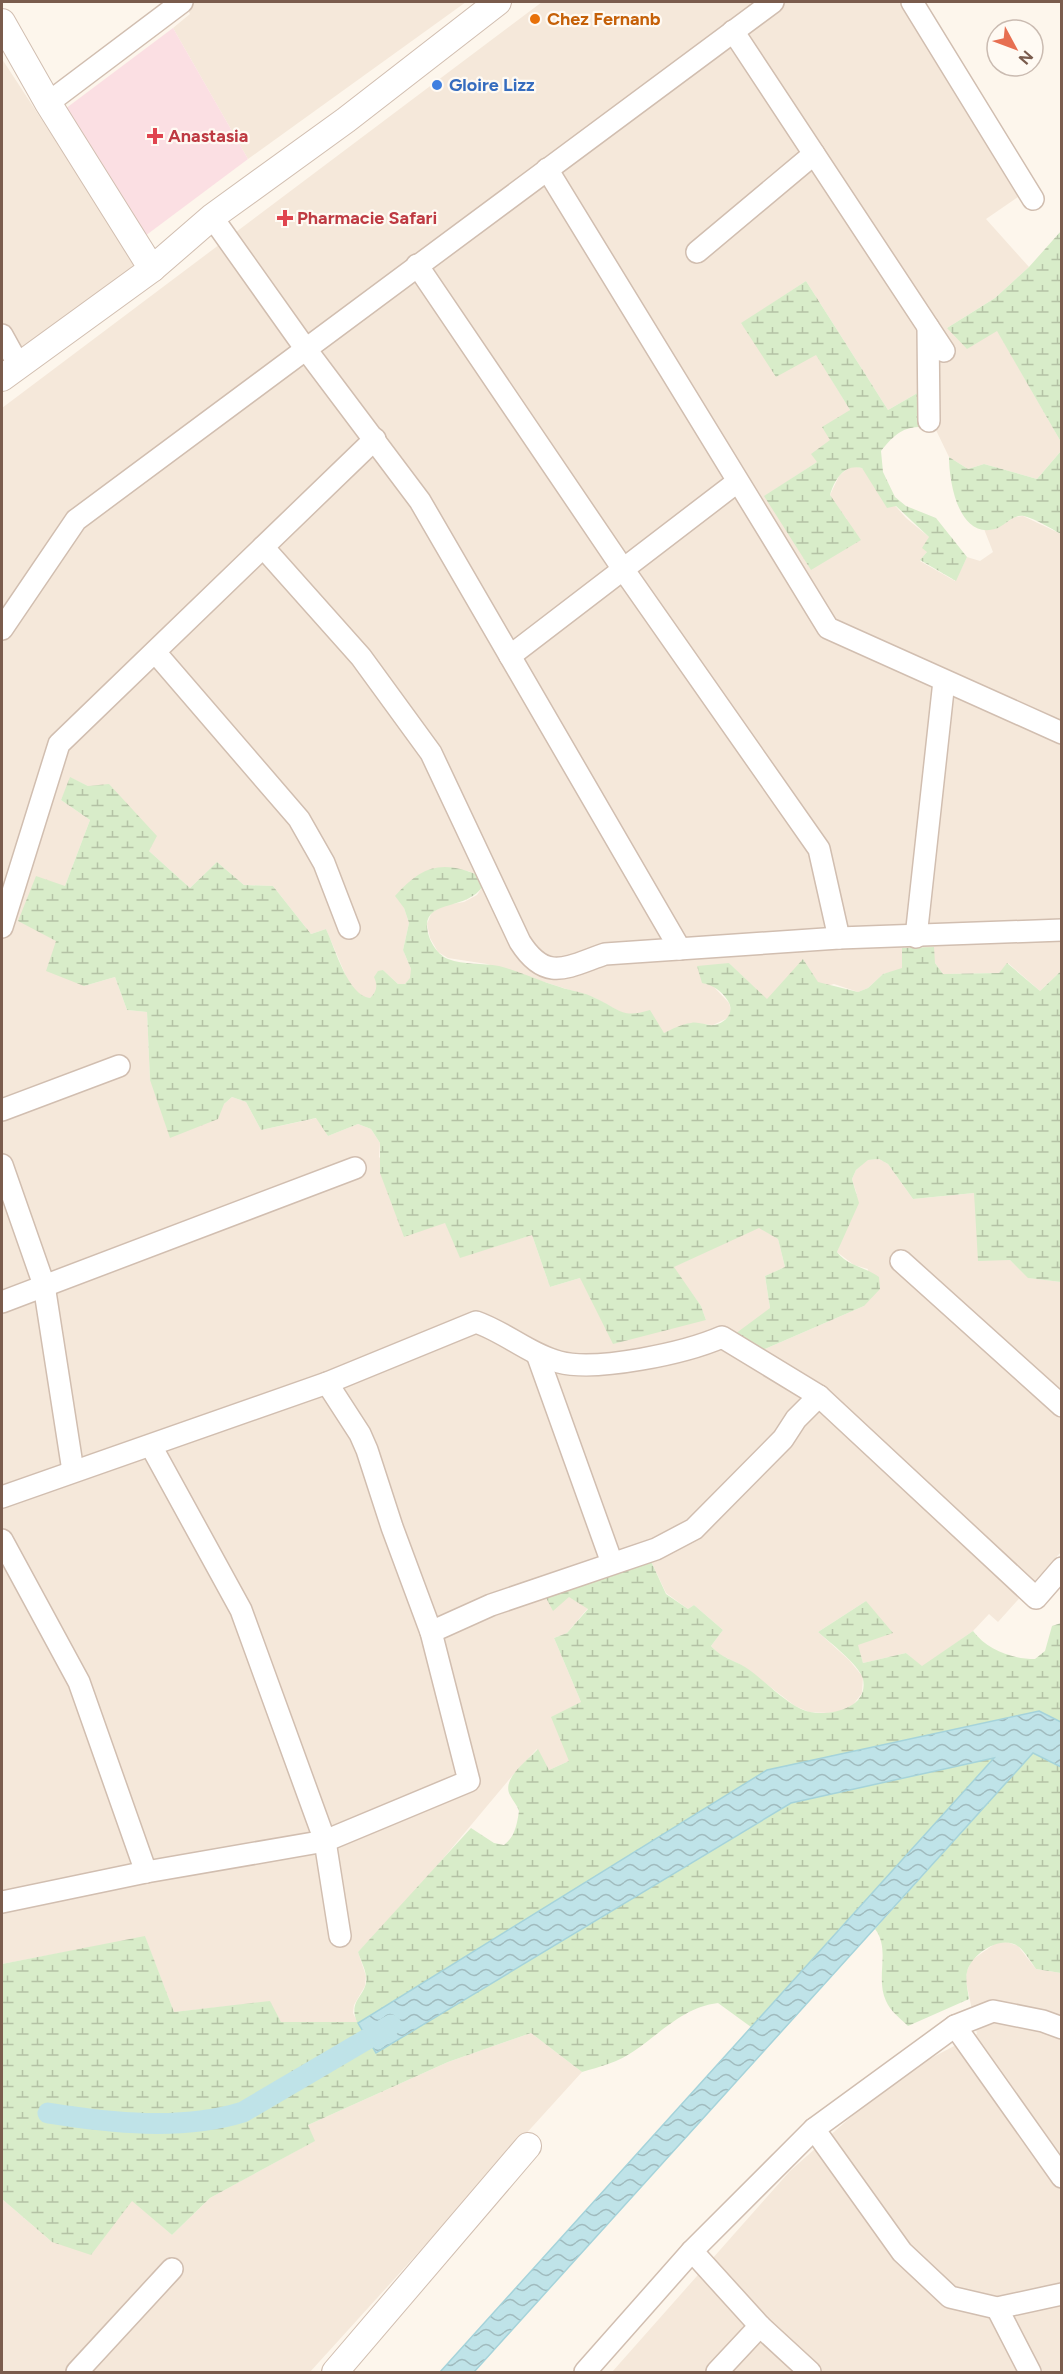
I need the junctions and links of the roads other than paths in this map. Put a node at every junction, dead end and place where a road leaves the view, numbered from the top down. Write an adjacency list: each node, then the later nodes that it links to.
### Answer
1 (498, 2): 11 (street)
2 (773, 2): 6 (street)
3 (912, 2): 10 (street)
4 (171, 5): 7 (street)
5 (2, 22): 7 (street)
6 (733, 31): 8 (street); 9 (street)
7 (48, 104): 14 (street)
8 (814, 154): 12 (street); 15 (street)
9 (547, 169): 13 (street); 22 (street)
10 (1033, 199)
11 (212, 217): 14 (street); 17 (street)
12 (697, 252)
13 (417, 265): 17 (street); 24 (street)
14 (152, 269): 19 (street)
15 (928, 327): 18 (street); 20 (street)
16 (2, 335): 19 (street)
17 (305, 348): 21 (street); 25 (street)
18 (944, 351)
19 (10, 371)
20 (929, 421)
21 (375, 439): 23 (street); 27 (street)
22 (737, 482): 24 (street); 28 (street)
23 (263, 547): 26 (street); 35 (street)
24 (623, 569): 27 (street); 34 (street)
25 (2, 629)
26 (155, 652): 30 (street); 31 (street)
27 (510, 656): 35 (street)
28 (944, 681): 29 (street); 33 (street)
29 (1062, 733)
30 (2, 927)
31 (349, 928)
32 (1062, 930): 33 (street)
33 (916, 937): 34 (street)
34 (839, 939): 35 (street)
35 (680, 950)
36 (119, 1066): 37 (street)
37 (2, 1110)
38 (2, 1165): 41 (street)
39 (355, 1168): 41 (street)
40 (901, 1261): 46 (street)
41 (44, 1285): 42 (street); 48 (street)
42 (2, 1302)
43 (537, 1354): 44 (street); 45 (street); 51 (street)
44 (327, 1383): 47 (street); 53 (street)
45 (819, 1396): 51 (street); 52 (street)
46 (1062, 1406)
47 (151, 1446): 48 (street); 54 (street)
48 (73, 1471): 49 (street)
49 (2, 1497)
50 (2, 1540): 55 (street)
51 (612, 1563): 53 (street)
52 (1062, 1568)
53 (431, 1632): 54 (street)
54 (325, 1841): 55 (street); 57 (street)
55 (146, 1872): 56 (street)
56 (2, 1902)
57 (340, 1936)
58 (955, 2025): 59 (street); 60 (street); 62 (street)
59 (1062, 2028)
60 (814, 2129): 63 (street); 66 (street)
61 (528, 2146): 69 (street)
62 (1062, 2177)
63 (692, 2251): 67 (street); 70 (street)
64 (172, 2270): 68 (street)
65 (1062, 2294): 66 (street)
66 (997, 2308): 73 (street)
67 (760, 2326): 71 (street); 72 (street)
68 (76, 2373)
69 (335, 2373)
70 (585, 2373)
71 (717, 2373)
72 (810, 2373)
73 (1030, 2373)

